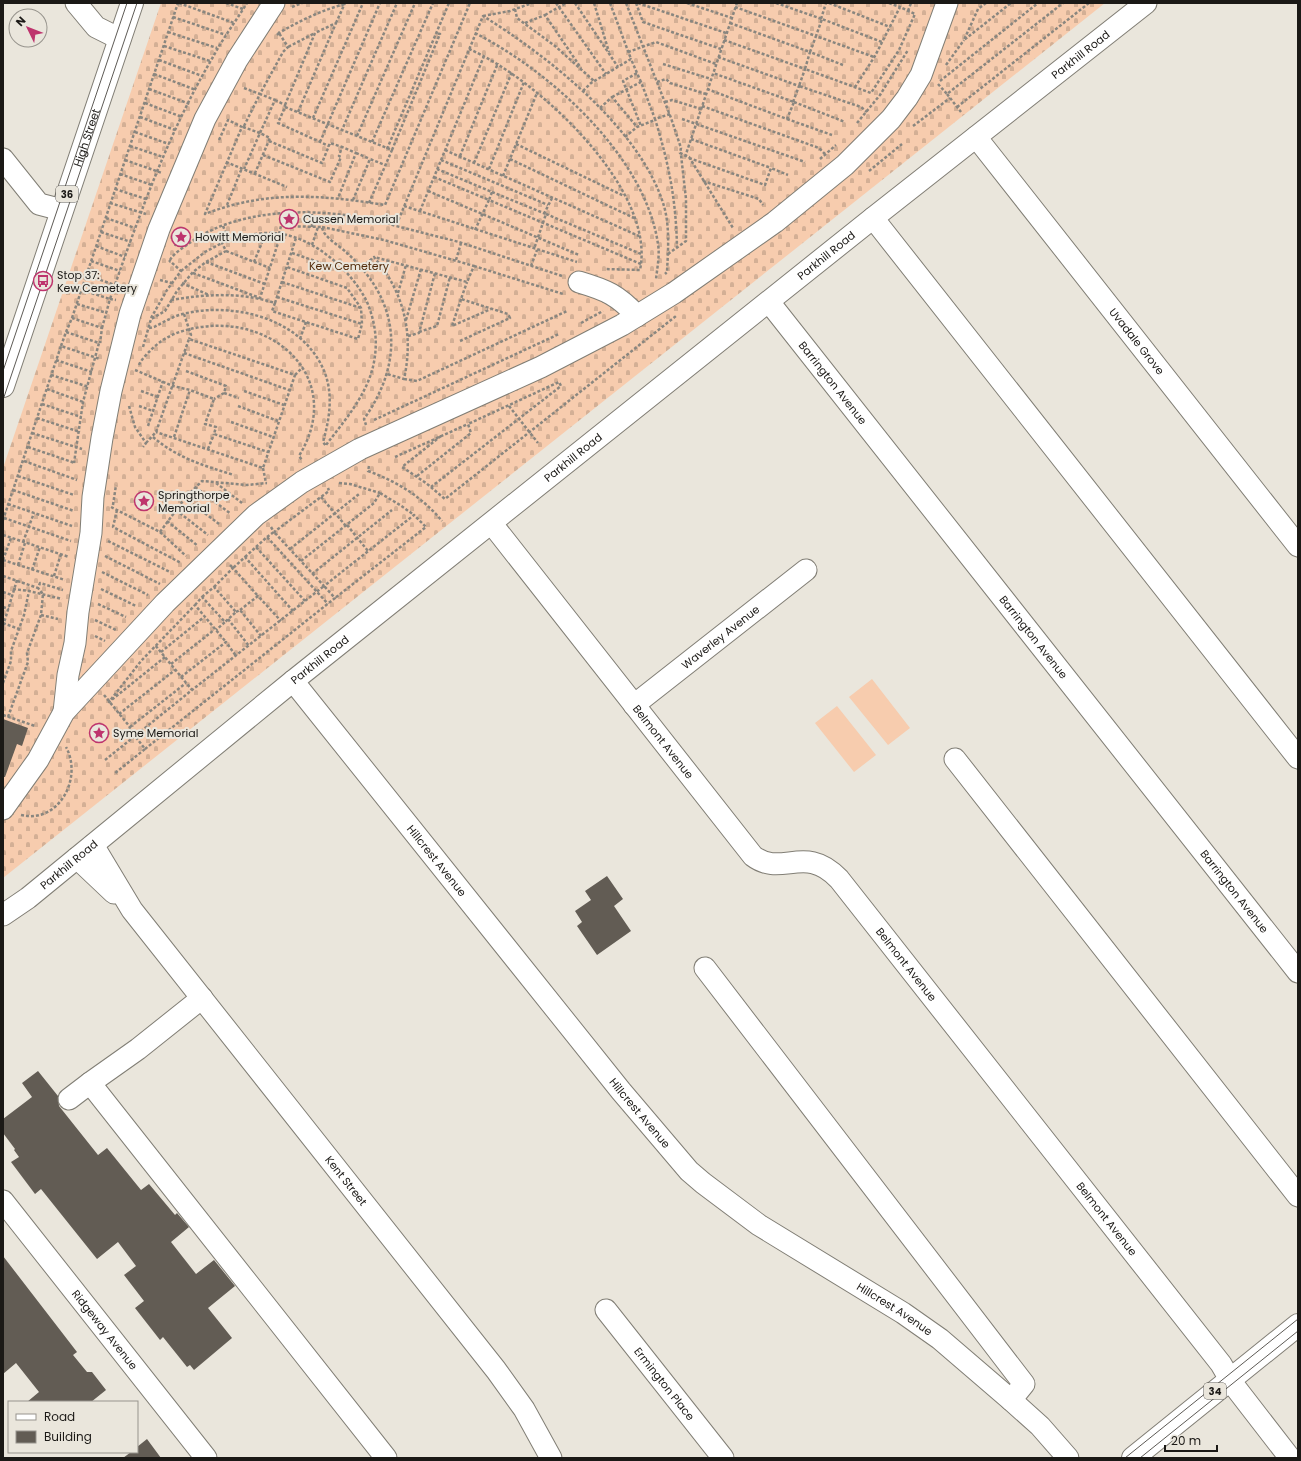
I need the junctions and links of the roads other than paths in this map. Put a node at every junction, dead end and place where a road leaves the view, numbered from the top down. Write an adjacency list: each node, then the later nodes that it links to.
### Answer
1 (76, 3): 6 (street)
2 (132, 3): 6 (main road, High Street / 36)
3 (274, 3): 20 (street)
4 (947, 3): 13 (street)
5 (1146, 3): 7 (street, Parkhill Road)
6 (120, 39): 9 (main road, High Street / 36)
7 (976, 137): 10 (street, Parkhill Road); 16 (street, Uvadale Grove)
8 (3, 159): 9 (street)
9 (62, 210): 14 (main road, High Street / 36)
10 (873, 218): 12 (street, Parkhill Road); 21 (street)
11 (576, 280): 13 (street)
12 (769, 302): 15 (street, Parkhill Road); 29 (street, Barrington Avenue)
13 (637, 316): 20 (street)
14 (3, 386)
15 (492, 524): 18 (street, Parkhill Road); 19 (street, Belmont Avenue)
16 (1298, 546)
17 (806, 570): 19 (street, Waverley Avenue)
18 (293, 681): 24 (street, Parkhill Road); 38 (street, Hillcrest Avenue)
19 (634, 705): 37 (street, Belmont Avenue)
20 (64, 712): 23 (street)
21 (1298, 758)
22 (955, 759): 33 (street)
23 (10, 812)
24 (93, 845): 25 (street, Parkhill Road); 26 (street, Kent Street)
25 (77, 858): 26 (street, Kent Street); 27 (street, Parkhill Road)
26 (132, 910): 30 (street, Kent Street)
27 (3, 915)
28 (705, 968): 38 (street)
29 (1298, 972)
30 (202, 998): 31 (street); 41 (street, Kent Street)
31 (90, 1084): 32 (street); 40 (street)
32 (69, 1099)
33 (1298, 1196)
34 (3, 1201): 39 (street, Ridgeway Avenue)
35 (606, 1310): 42 (street, Ermington Place)
36 (1298, 1325): 37 (main road, 34)
37 (1230, 1379): 44 (main road, 34); 45 (street, Belmont Avenue)
38 (1011, 1400): 43 (street, Hillcrest Avenue)
39 (206, 1458)
40 (386, 1458)
41 (550, 1458)
42 (723, 1458)
43 (1068, 1458)
44 (1133, 1458)
45 (1290, 1458)

